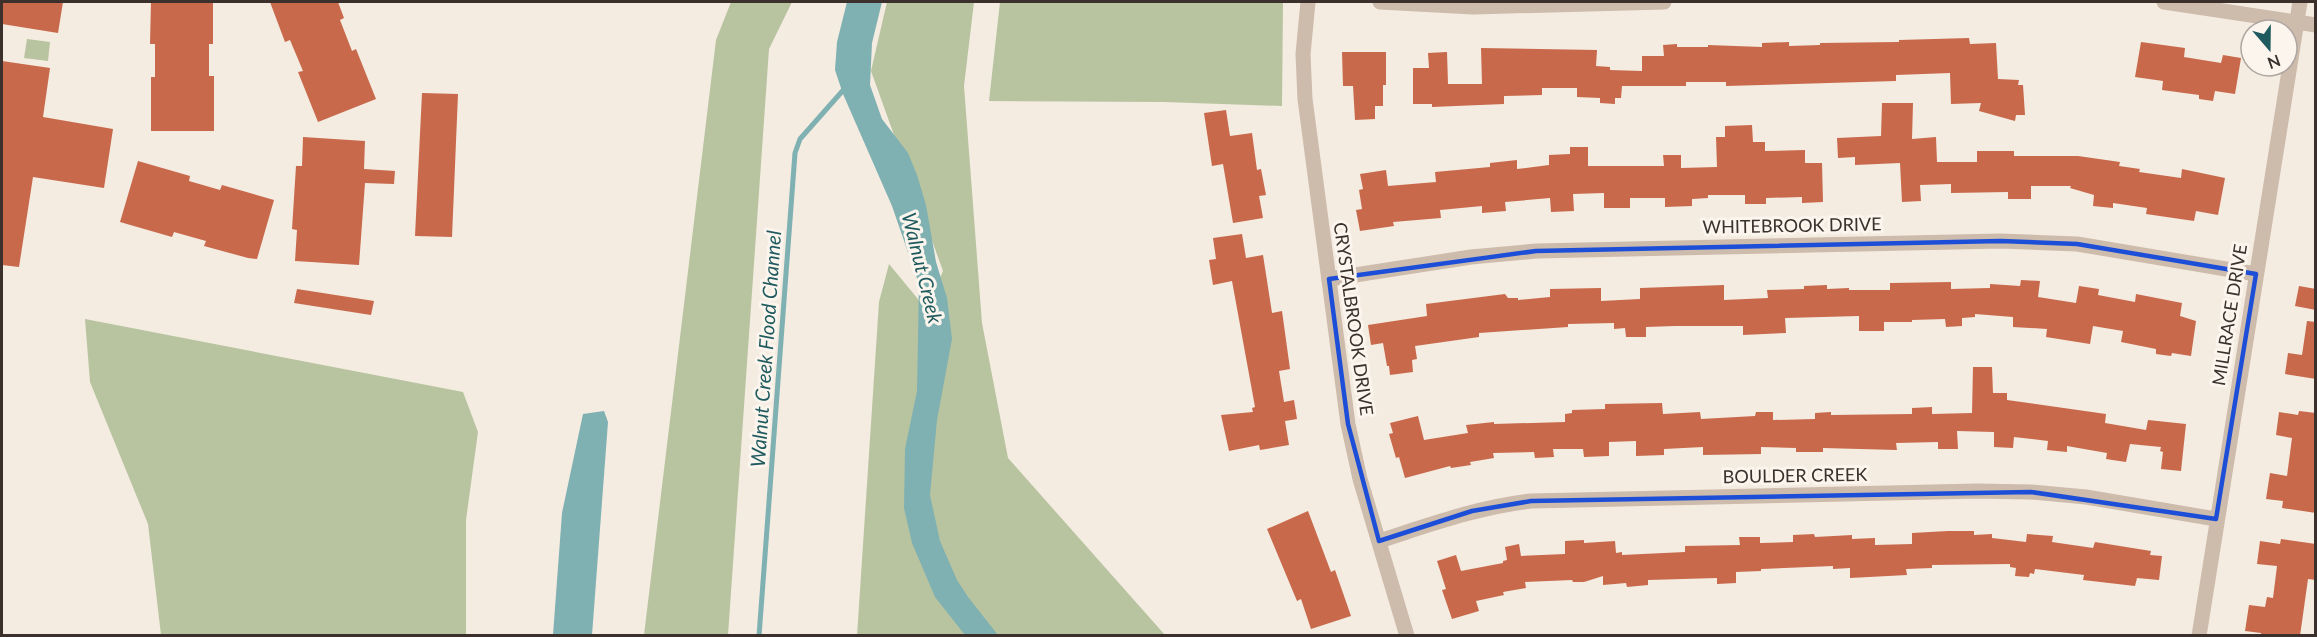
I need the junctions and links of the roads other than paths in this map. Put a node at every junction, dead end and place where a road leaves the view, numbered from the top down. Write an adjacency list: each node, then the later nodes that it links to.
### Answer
1 (1308, 2): 12 (street, CRYSTALBROOK DRIVE)
2 (1380, 2): 3 (street)
3 (1664, 2)
4 (2164, 2): 6 (street)
5 (2300, 2): 7 (street, MILLRACE DRIVE)
6 (2270, 18)
7 (2297, 18)
8 (2299, 23): 9 (street)
9 (2316, 26)
10 (2287, 78): 11 (street, MILLRACE DRIVE)
11 (2256, 274): 12 (street, WHITEBROOK DRIVE); 13 (street, MILLRACE DRIVE)
12 (1329, 279): 14 (street, CRYSTALBROOK DRIVE)
13 (2216, 519): 14 (street, BOULDER CREEK); 16 (street, MILLRACE DRIVE)
14 (1379, 541): 15 (street, CRYSTALBROOK DRIVE)
15 (1407, 636)
16 (2199, 636)

